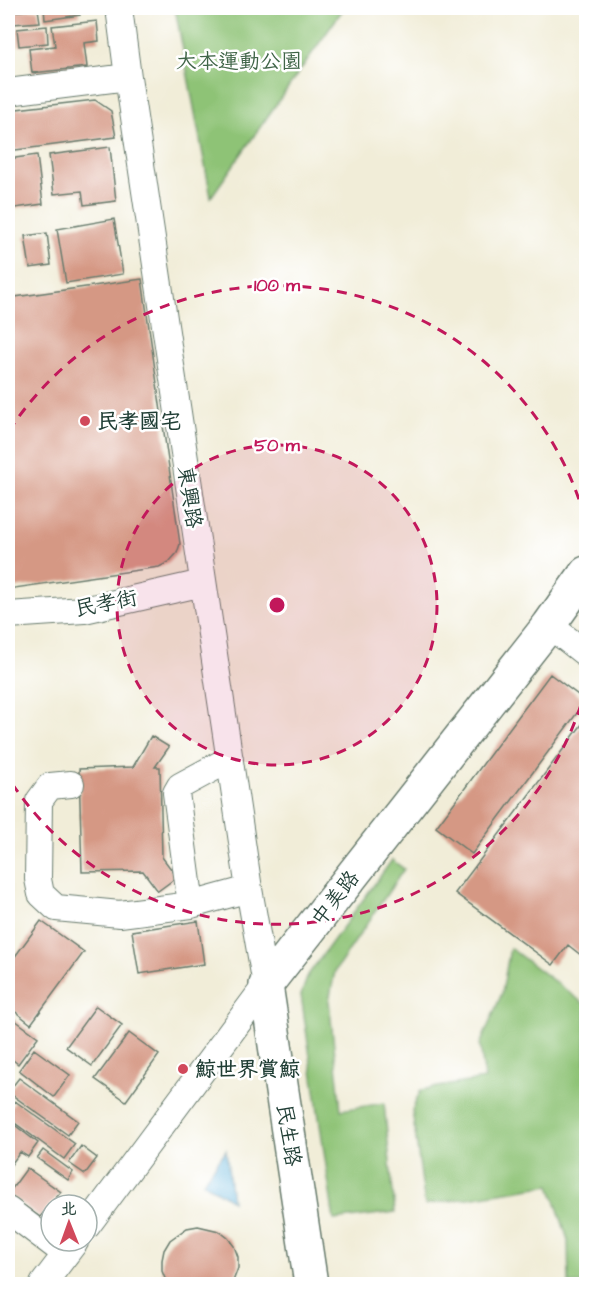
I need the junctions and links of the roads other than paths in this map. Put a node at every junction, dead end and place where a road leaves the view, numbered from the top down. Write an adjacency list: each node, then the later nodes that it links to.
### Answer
1 (119, 8): 2 (street, 東興路)
2 (128, 77): 3 (street); 5 (street, 東興路)
3 (8, 92)
4 (586, 573): 7 (main road, 中美路)
5 (203, 583): 6 (street, 民孝街); 9 (street, 東興路)
6 (8, 615)
7 (549, 625): 8 (street); 13 (main road, 中美路)
8 (586, 654)
9 (230, 759): 11 (street, 東興路); 12 (street)
10 (70, 784): 12 (street)
11 (249, 889): 12 (street); 13 (street, 東興路)
12 (191, 905)
13 (266, 985): 15 (street, 中美路); 19 (main road, 民生路)
14 (8, 1210): 16 (street)
15 (99, 1210)
16 (39, 1228)
17 (66, 1253): 18 (street)
18 (43, 1284)
19 (311, 1284)

